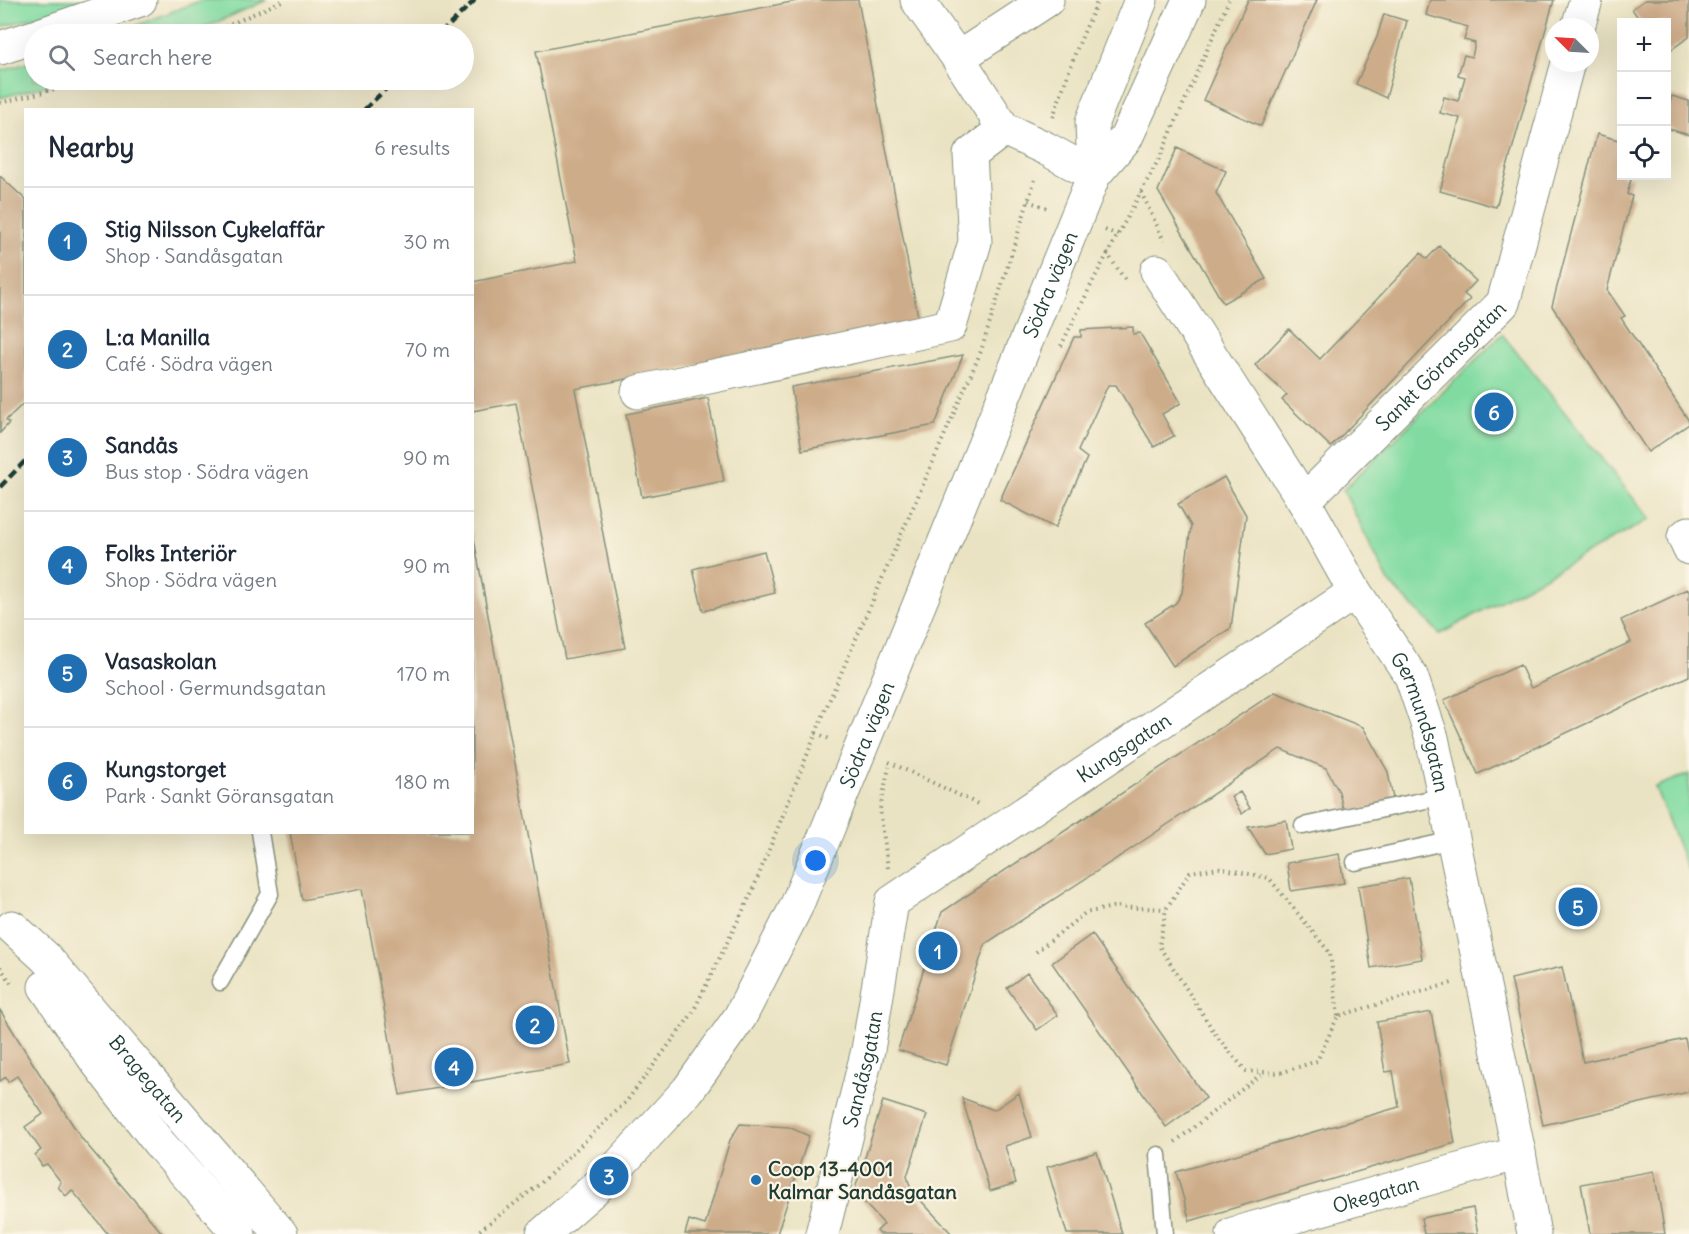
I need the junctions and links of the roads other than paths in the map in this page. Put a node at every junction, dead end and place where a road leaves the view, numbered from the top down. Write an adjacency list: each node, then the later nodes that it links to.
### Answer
1 (140, 0): 8 (street)
2 (917, 0): 11 (street)
3 (1047, 0): 11 (street)
4 (1141, 0): 14 (street, Södra vägen)
5 (1190, 0): 14 (street, Södra vägen)
6 (1586, 0): 7 (street)
7 (1581, 18)
8 (71, 24)
9 (24, 40): 10 (street)
10 (0, 48)
11 (958, 58): 13 (street)
12 (1566, 72): 17 (street, Sankt Göransgatan)
13 (1004, 129): 14 (street); 16 (street)
14 (1094, 175): 32 (street, Södra vägen)
15 (1157, 272): 17 (street, Germundsgatan)
16 (638, 392)
17 (1304, 501): 18 (street, Germundsgatan)
18 (1355, 592): 19 (street, Germundsgatan); 24 (street, Kungsgatan)
19 (1444, 796): 20 (lane); 22 (street, Germundsgatan)
20 (1303, 826)
21 (260, 834): 26 (lane)
22 (1454, 840): 23 (lane); 27 (street, Germundsgatan)
23 (1355, 862)
24 (892, 902): 29 (street, Sandåsgatan)
25 (6, 919): 30 (street, Bragegatan); 31 (street, Bragegatan)
26 (220, 982)
27 (1519, 1153): 34 (street, Okegatan); 35 (street, Germundsgatan)
28 (1158, 1155): 33 (lane)
29 (826, 1232)
30 (239, 1234)
31 (281, 1234)
32 (543, 1234)
33 (1165, 1234)
34 (1233, 1234)
35 (1534, 1234)

